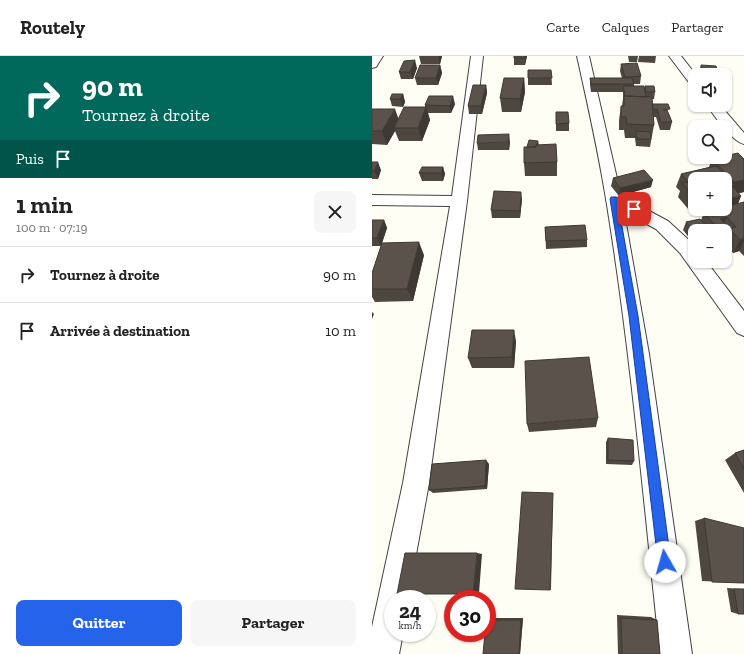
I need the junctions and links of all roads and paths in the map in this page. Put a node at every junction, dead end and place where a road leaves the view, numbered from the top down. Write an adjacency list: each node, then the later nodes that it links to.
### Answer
1 (377, 56): 5 (street)
2 (477, 56): 11 (street)
3 (583, 56): 9 (street)
4 (675, 56): 6 (street)
5 (372, 65)
6 (688, 73)
7 (719, 112): 8 (street)
8 (744, 140)
9 (614, 199): 12 (street); 18 (street)
10 (372, 200): 11 (street)
11 (459, 200): 15 (street)
12 (688, 251)
13 (701, 268): 14 (street)
14 (744, 327)
15 (395, 590)
16 (384, 642): 17 (street)
17 (382, 654)
18 (676, 654)

